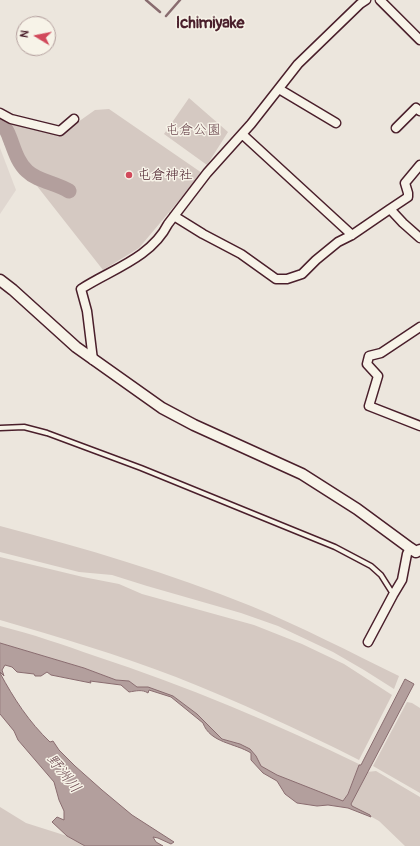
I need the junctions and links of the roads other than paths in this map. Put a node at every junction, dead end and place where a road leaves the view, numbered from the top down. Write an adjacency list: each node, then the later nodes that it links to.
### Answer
1 (380, 0): 3 (street)
2 (360, 2): 4 (street)
3 (420, 40)
4 (279, 89): 8 (street); 10 (street)
5 (420, 111): 9 (street)
6 (0, 113): 7 (street)
7 (74, 119)
8 (336, 123)
9 (396, 128)
10 (242, 134): 13 (street); 14 (street)
11 (420, 165): 12 (street)
12 (390, 209): 14 (street); 15 (street)
13 (174, 216): 14 (street); 18 (street)
14 (352, 235)
15 (420, 238)
16 (0, 280): 18 (street)
17 (419, 329): 19 (street)
18 (94, 360): 21 (street)
19 (420, 426)
20 (0, 428): 23 (lane)
21 (410, 548): 22 (street); 23 (street)
22 (420, 550)
23 (393, 595): 24 (street)
24 (368, 642)

